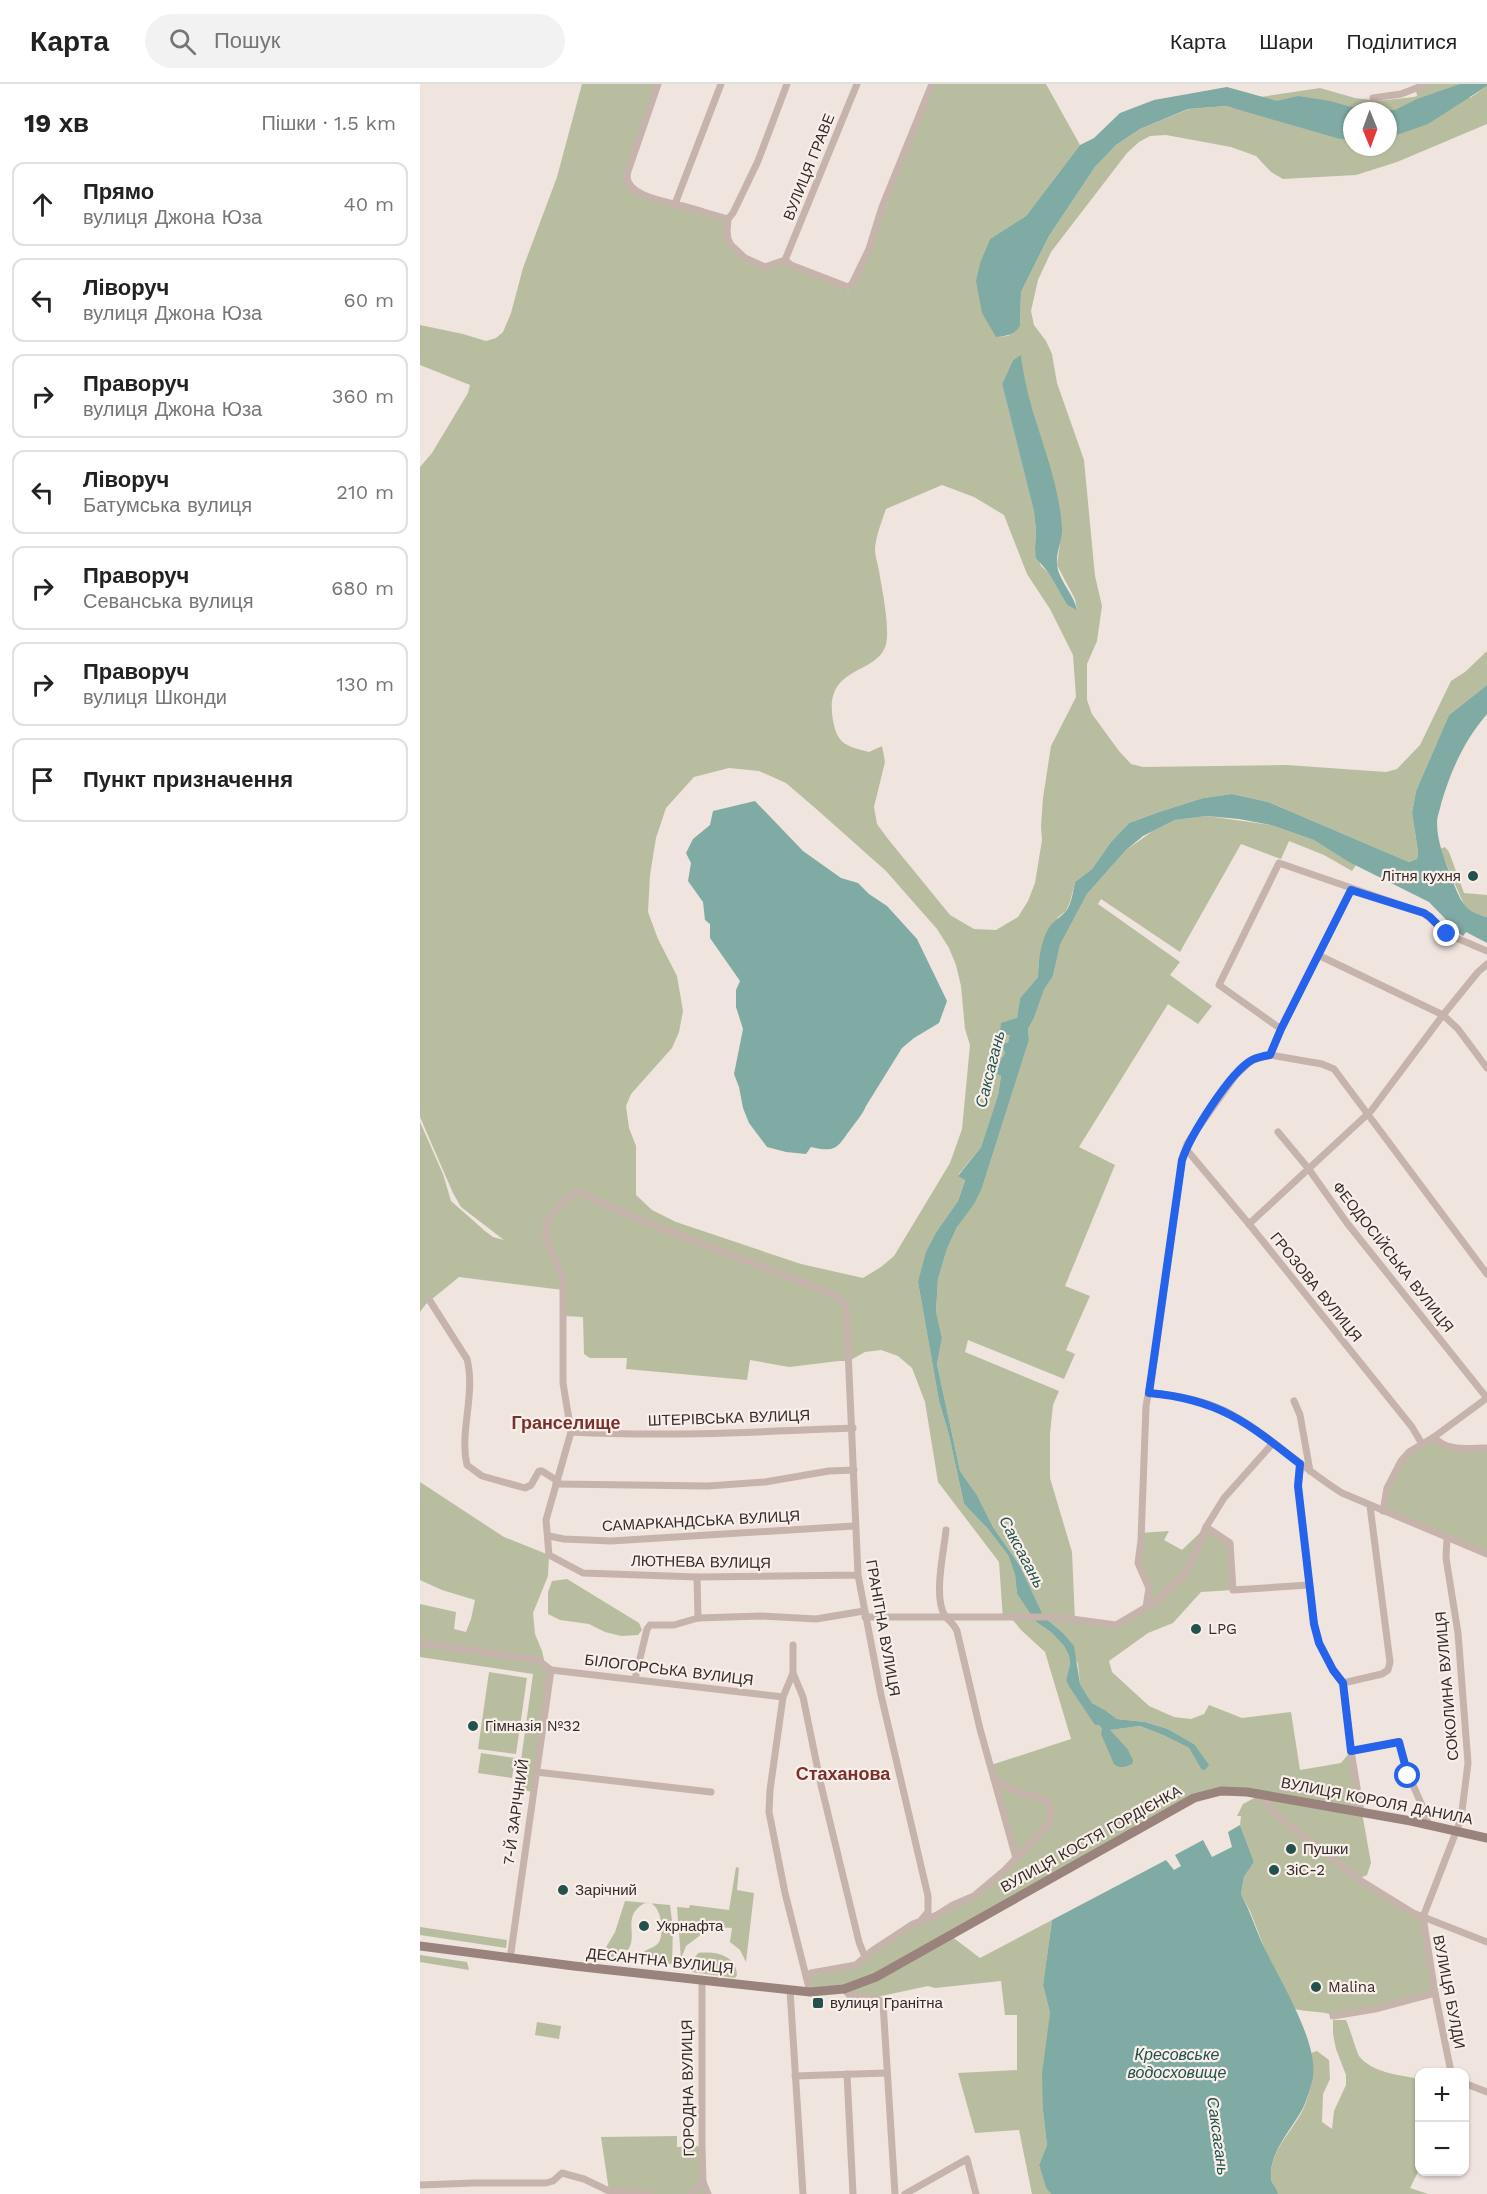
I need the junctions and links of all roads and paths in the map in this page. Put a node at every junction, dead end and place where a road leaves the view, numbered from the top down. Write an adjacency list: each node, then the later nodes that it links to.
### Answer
1 (658, 84): 8 (street)
2 (721, 84): 8 (street)
3 (787, 84): 9 (street)
4 (857, 84): 10 (street, ВУЛИЦЯ ГРАВЕ)
5 (932, 84): 10 (street)
6 (1427, 84): 7 (street)
7 (1373, 98)
8 (675, 204): 9 (street)
9 (728, 219): 10 (street)
10 (785, 260)
11 (1351, 890): 12 (street); 13 (street); 16 (street)
12 (1487, 951)
13 (1318, 955): 15 (street); 16 (street)
14 (1486, 966): 15 (street)
15 (1443, 1015): 18 (street); 19 (street)
16 (1281, 1029): 17 (street)
17 (1270, 1055): 19 (street); 21 (street)
18 (1487, 1068)
19 (1369, 1113): 22 (street); 24 (street)
20 (1278, 1132): 22 (street, ФЕОДОСІЙСЬКА ВУЛИЦЯ)
21 (1186, 1149): 23 (street, ГРОЗОВА ВУЛИЦЯ); 26 (street)
22 (1308, 1168): 23 (street); 27 (street, ФЕОДОСІЙСЬКА ВУЛИЦЯ)
23 (1248, 1224): 33 (street, ГРОЗОВА ВУЛИЦЯ)
24 (1487, 1274)
25 (430, 1301): 38 (street)
26 (1149, 1393): 32 (street); 50 (street)
27 (1487, 1398): 31 (street)
28 (1294, 1401): 37 (street)
29 (853, 1428): 30 (street, ШТЕРІВСЬКА ВУЛИЦЯ); 30 (street, ГРАНІТНА ВУЛИЦЯ); 36 (street, ГРАНІТНА ВУЛИЦЯ)
30 (571, 1432): 38 (street)
31 (1434, 1437): 33 (street); 34 (street)
32 (1273, 1443): 35 (street); 42 (street)
33 (1422, 1444): 40 (street)
34 (1487, 1448)
35 (1300, 1464): 37 (street); 49 (street)
36 (854, 1470): 38 (street); 41 (street, ГРАНІТНА ВУЛИЦЯ)
37 (1310, 1471): 39 (street)
38 (556, 1482): 44 (street)
39 (1370, 1506): 40 (street); 59 (street)
40 (1383, 1511): 45 (street)
41 (854, 1526): 44 (street, САМАРКАНДСЬКА ВУЛИЦЯ); 47 (street, ГРАНІТНА ВУЛИЦЯ)
42 (1206, 1527): 49 (street); 50 (street)
43 (946, 1530): 52 (street)
44 (549, 1536): 48 (street, ЛЮТНЕВА ВУЛИЦЯ)
45 (1447, 1538): 46 (street); 68 (street, СОКОЛИНА ВУЛИЦЯ)
46 (1487, 1554)
47 (858, 1575): 48 (street, ЛЮТНЕВА ВУЛИЦЯ); 51 (street, ГРАНІТНА ВУЛИЦЯ)
48 (697, 1578): 53 (street)
49 (1309, 1585): 59 (street)
50 (1146, 1607): 52 (street)
51 (865, 1614): 52 (street); 53 (street); 72 (street, ГРАНІТНА ВУЛИЦЯ)
52 (945, 1616): 63 (street)
53 (698, 1618): 58 (street)
54 (420, 1643): 56 (street, БІЛОГОРСЬКА ВУЛИЦЯ)
55 (793, 1645): 57 (street)
56 (551, 1670): 58 (street, БІЛОГОРСЬКА ВУЛИЦЯ); 62 (street, 7-Й ЗАРІЧНИЙ)
57 (793, 1673): 60 (street); 75 (street)
58 (634, 1679): 60 (street, БІЛОГОРСЬКА ВУЛИЦЯ)
59 (1343, 1683): 61 (street)
60 (783, 1697): 78 (street)
61 (1351, 1751): 66 (street); 67 (street)
62 (536, 1772): 64 (street); 76 (street, 7-Й ЗАРІЧНИЙ)
63 (994, 1778): 70 (street); 70 (street)
64 (711, 1792)
65 (1261, 1794): 66 (main road, ВУЛИЦЯ КОРОЛЯ ДАНИЛА); 71 (street); 77 (main road, ВУЛИЦЯ КОСТЯ ГОРДІЄНКА)
66 (1361, 1812): 67 (main road, ВУЛИЦЯ КОРОЛЯ ДАНИЛА)
67 (1428, 1824): 68 (main road, ВУЛИЦЯ КОРОЛЯ ДАНИЛА)
68 (1456, 1830): 69 (main road, ВУЛИЦЯ КОРОЛЯ ДАНИЛА); 71 (street, СОКОЛИНА ВУЛИЦЯ)
69 (1487, 1838)
70 (1016, 1858): 72 (street)
71 (1423, 1917): 73 (street); 83 (street, ВУЛИЦЯ БУЛДИ)
72 (922, 1919): 75 (street)
73 (1487, 1942)
74 (420, 1946): 76 (main road, ДЕСАНТНА ВУЛИЦЯ)
75 (865, 1957): 78 (street)
76 (510, 1959): 79 (main road, ДЕСАНТНА ВУЛИЦЯ)
77 (893, 1968): 80 (main road, ДЕСАНТНА ВУЛИЦЯ)
78 (807, 1977): 82 (street)
79 (702, 1980): 81 (main road, ДЕСАНТНА ВУЛИЦЯ); 91 (street, ГОРОДНА ВУЛИЦЯ)
80 (844, 1989): 82 (main road, ДЕСАНТНА ВУЛИЦЯ); 86 (street)
81 (790, 1990): 82 (main road, ДЕСАНТНА ВУЛИЦЯ); 88 (street)
82 (810, 1992)
83 (1435, 1993): 84 (street); 85 (street, ВУЛИЦЯ БУЛДИ)
84 (1333, 2016)
85 (1450, 2068)
86 (887, 2073): 87 (street); 98 (street)
87 (847, 2074): 88 (street); 97 (street)
88 (795, 2076): 96 (street)
89 (1469, 2085): 90 (street)
90 (1487, 2092)
91 (703, 2182): 94 (street); 95 (street, ГОРОДНА ВУЛИЦЯ)
92 (420, 2186): 93 (street)
93 (649, 2194)
94 (692, 2194)
95 (708, 2194)
96 (803, 2194)
97 (853, 2194)
98 (894, 2194)
99 (904, 2194): 100 (street)
100 (976, 2194)

